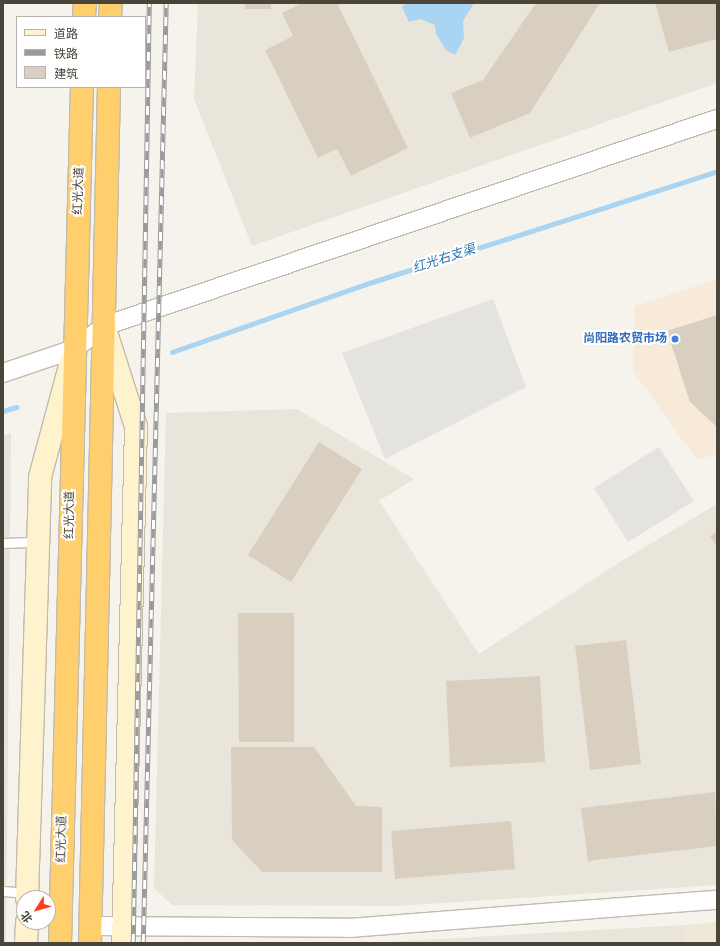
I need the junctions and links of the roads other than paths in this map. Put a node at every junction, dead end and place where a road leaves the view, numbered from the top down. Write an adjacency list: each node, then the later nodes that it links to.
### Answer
1 (85, 3): 3 (highway)
2 (111, 3): 4 (highway)
3 (84, 16)
4 (110, 16)
5 (82, 88): 9 (highway, 红光大道)
6 (109, 88): 8 (highway)
7 (717, 119): 8 (street)
8 (104, 326): 9 (street); 18 (highway); 19 (street)
9 (74, 349): 10 (street); 11 (street); 21 (highway, 红光大道)
10 (3, 373)
11 (38, 542): 12 (lane); 13 (street)
12 (3, 543)
13 (27, 890)
14 (3, 891): 15 (lane)
15 (16, 893)
16 (717, 900): 19 (street)
17 (27, 930): 20 (street)
18 (91, 934): 19 (street)
19 (123, 934)
20 (26, 943)
21 (60, 943)

